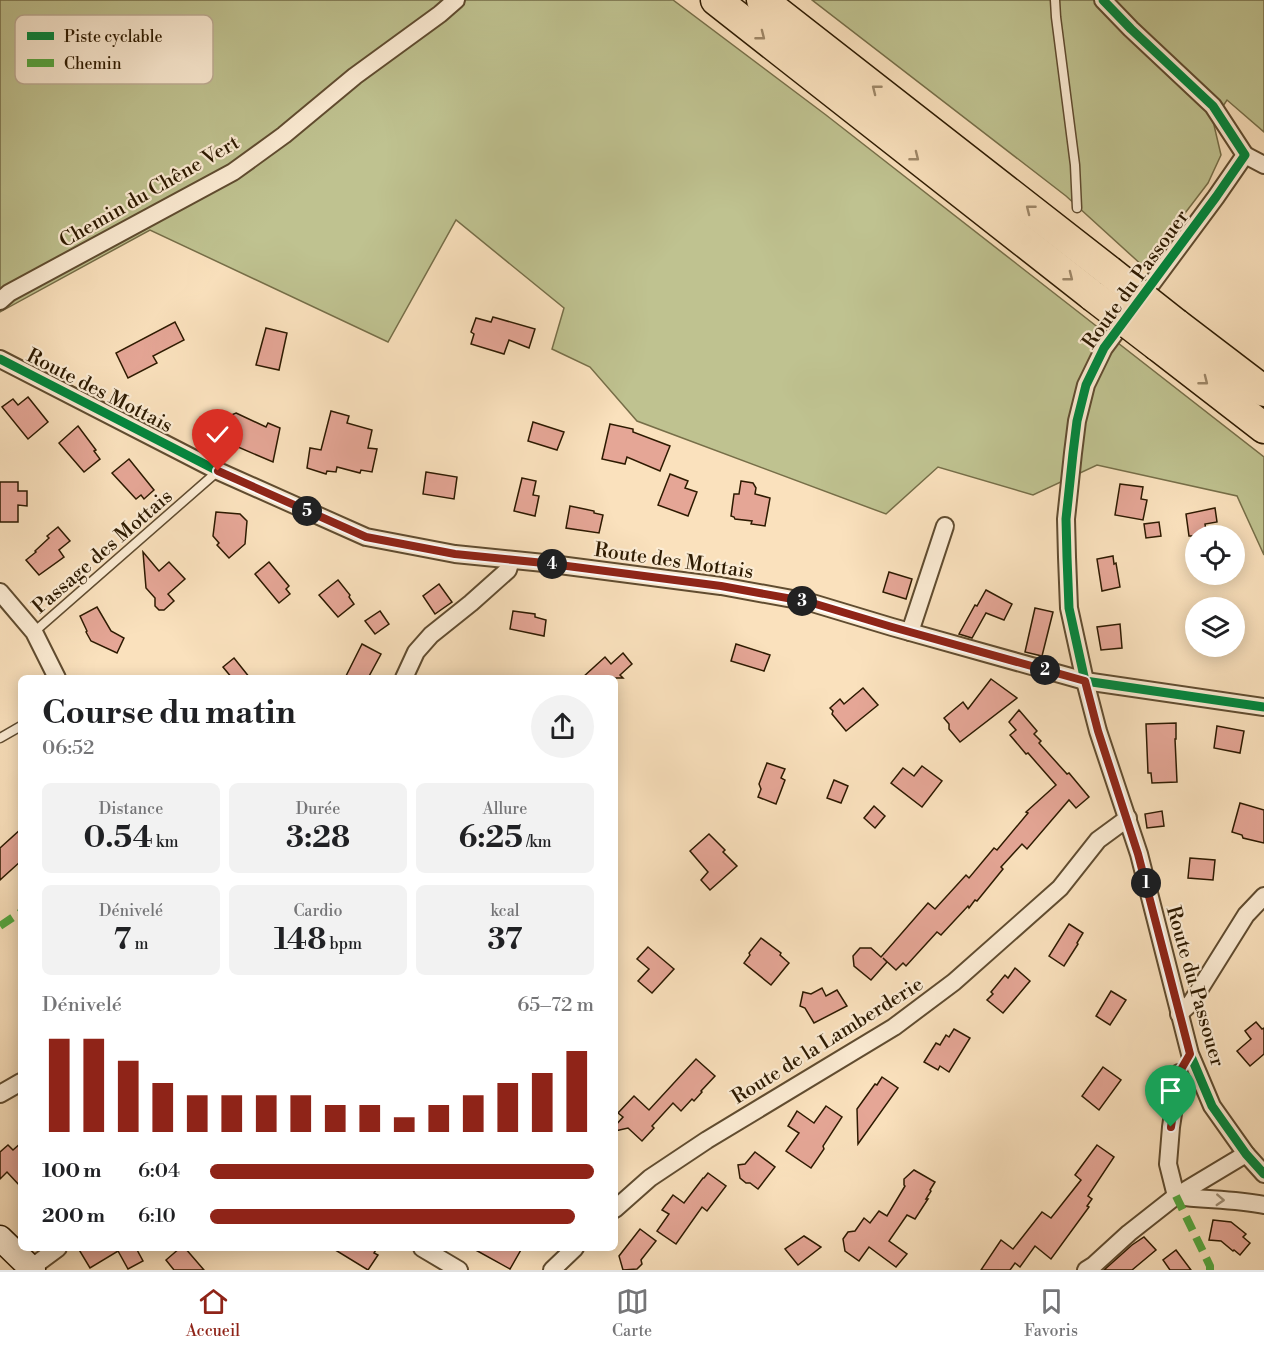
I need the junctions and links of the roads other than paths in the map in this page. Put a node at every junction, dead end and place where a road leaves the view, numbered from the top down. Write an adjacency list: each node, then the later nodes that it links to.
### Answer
1 (456, 0): 9 (street, Chemin du Chêne Vert)
2 (716, 0): 10 (highway, one-way to 10, bridge)
3 (762, 0): 10 (highway, one-way to 3, bridge)
4 (1055, 0): 8 (lane)
5 (1103, 0): 6 (street)
6 (1245, 155): 7 (street); 22 (street, Route du Passouer)
7 (1264, 165)
8 (1077, 208)
9 (0, 301)
10 (1167, 335): 12 (highway); 13 (highway, one-way to 13)
11 (0, 359): 14 (street, Route des Mottais)
12 (1264, 391)
13 (1264, 428)
14 (218, 471): 16 (street, Route des Mottais); 18 (lane, Passage des Mottais)
15 (945, 525): 19 (street)
16 (511, 560): 19 (street, Route des Mottais); 21 (street)
17 (0, 592): 18 (street)
18 (34, 632): 20 (street)
19 (910, 632): 22 (street, Route des Mottais)
20 (56, 675)
21 (405, 675)
22 (1085, 681): 23 (street, Route des Mottais); 26 (street, Route du Passouer)
23 (1264, 707)
24 (18, 728): 25 (lane)
25 (0, 738)
26 (1128, 818): 28 (street, Route du Passouer); 36 (street, Route de la Lamberderie)
27 (1264, 896): 28 (street)
28 (1179, 1014): 32 (street, Route du Passouer)
29 (1179, 1073): 34 (street)
30 (18, 1085): 31 (street)
31 (0, 1094)
32 (1246, 1154): 33 (street, Route du Passouer); 34 (street)
33 (1264, 1174)
34 (1176, 1196): 35 (street, one-way to 35); 44 (street)
35 (1264, 1205)
36 (618, 1206)
37 (0, 1238): 41 (street)
38 (54, 1251): 41 (street)
39 (427, 1251): 42 (street)
40 (572, 1251): 43 (street)
41 (32, 1269)
42 (459, 1270)
43 (552, 1270)
44 (1086, 1270)

